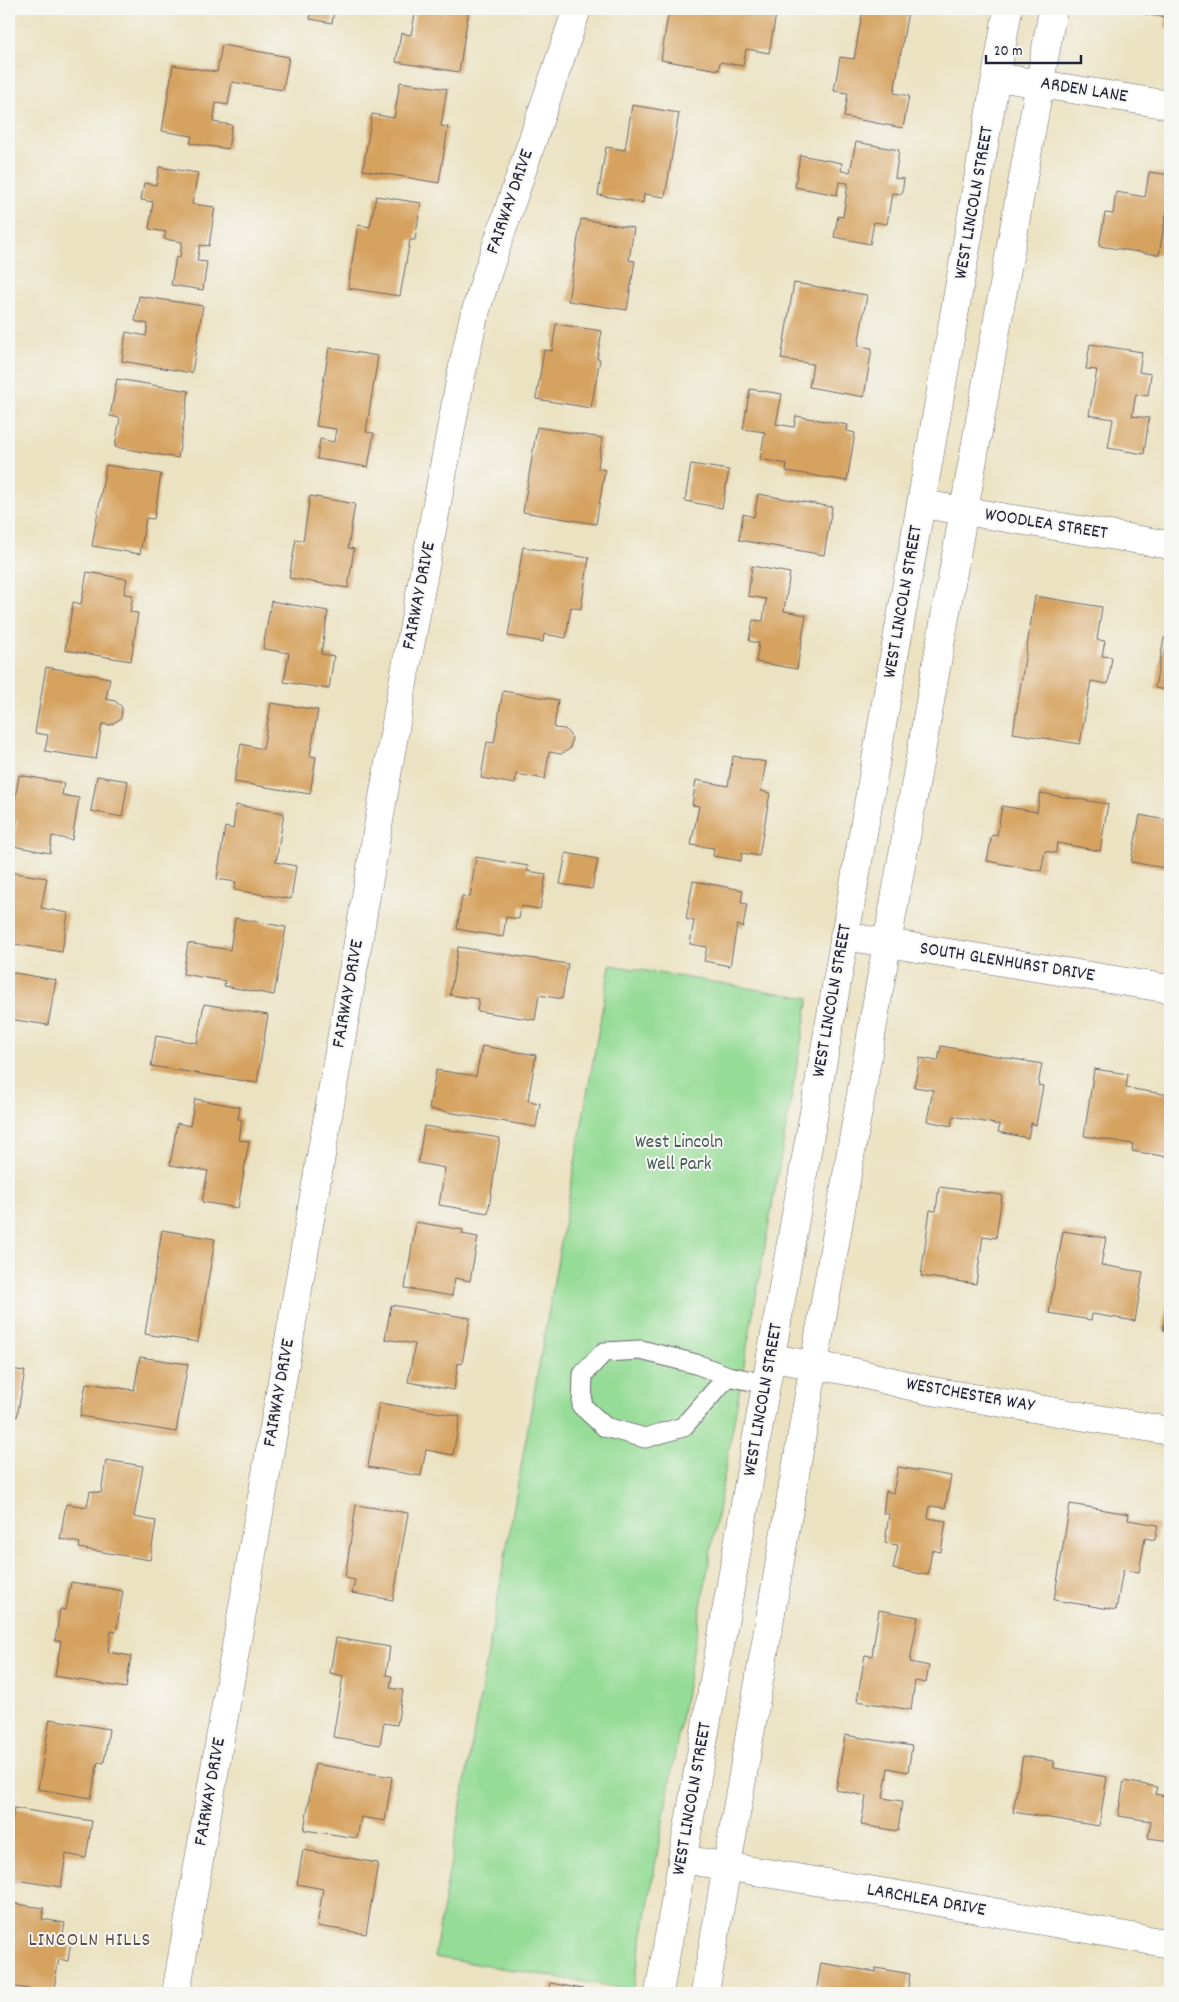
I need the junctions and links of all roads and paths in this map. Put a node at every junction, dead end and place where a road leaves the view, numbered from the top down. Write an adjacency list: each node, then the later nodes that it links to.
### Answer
1 (577, 9): 20 (street, FAIRWAY DRIVE)
2 (1008, 9): 4 (street, WEST LINCOLN STREET)
3 (1053, 9): 5 (street)
4 (998, 77): 5 (street, ARDEN LANE); 7 (street, WEST LINCOLN STREET)
5 (1041, 84): 6 (street, ARDEN LANE); 8 (street)
6 (1170, 105)
7 (922, 504): 8 (street, WOODLEA STREET); 10 (street, WEST LINCOLN STREET)
8 (965, 512): 9 (street, WOODLEA STREET); 11 (street)
9 (1170, 546)
10 (844, 936): 11 (street, SOUTH GLENHURST DRIVE); 14 (street, WEST LINCOLN STREET)
11 (887, 944): 12 (street, SOUTH GLENHURST DRIVE); 13 (street)
12 (1170, 989)
13 (815, 1366): 14 (street, WESTCHESTER WAY); 16 (street, WESTCHESTER WAY); 18 (street)
14 (768, 1371): 15 (lane); 17 (street, WEST LINCOLN STREET)
15 (728, 1376): 15 (lane)
16 (1170, 1431)
17 (682, 1859): 18 (street, LARCHLEA DRIVE); 21 (street, WEST LINCOLN STREET)
18 (727, 1866): 19 (street, LARCHLEA DRIVE); 22 (street)
19 (1170, 1944)
20 (176, 1993)
21 (659, 1993)
22 (706, 1993)

